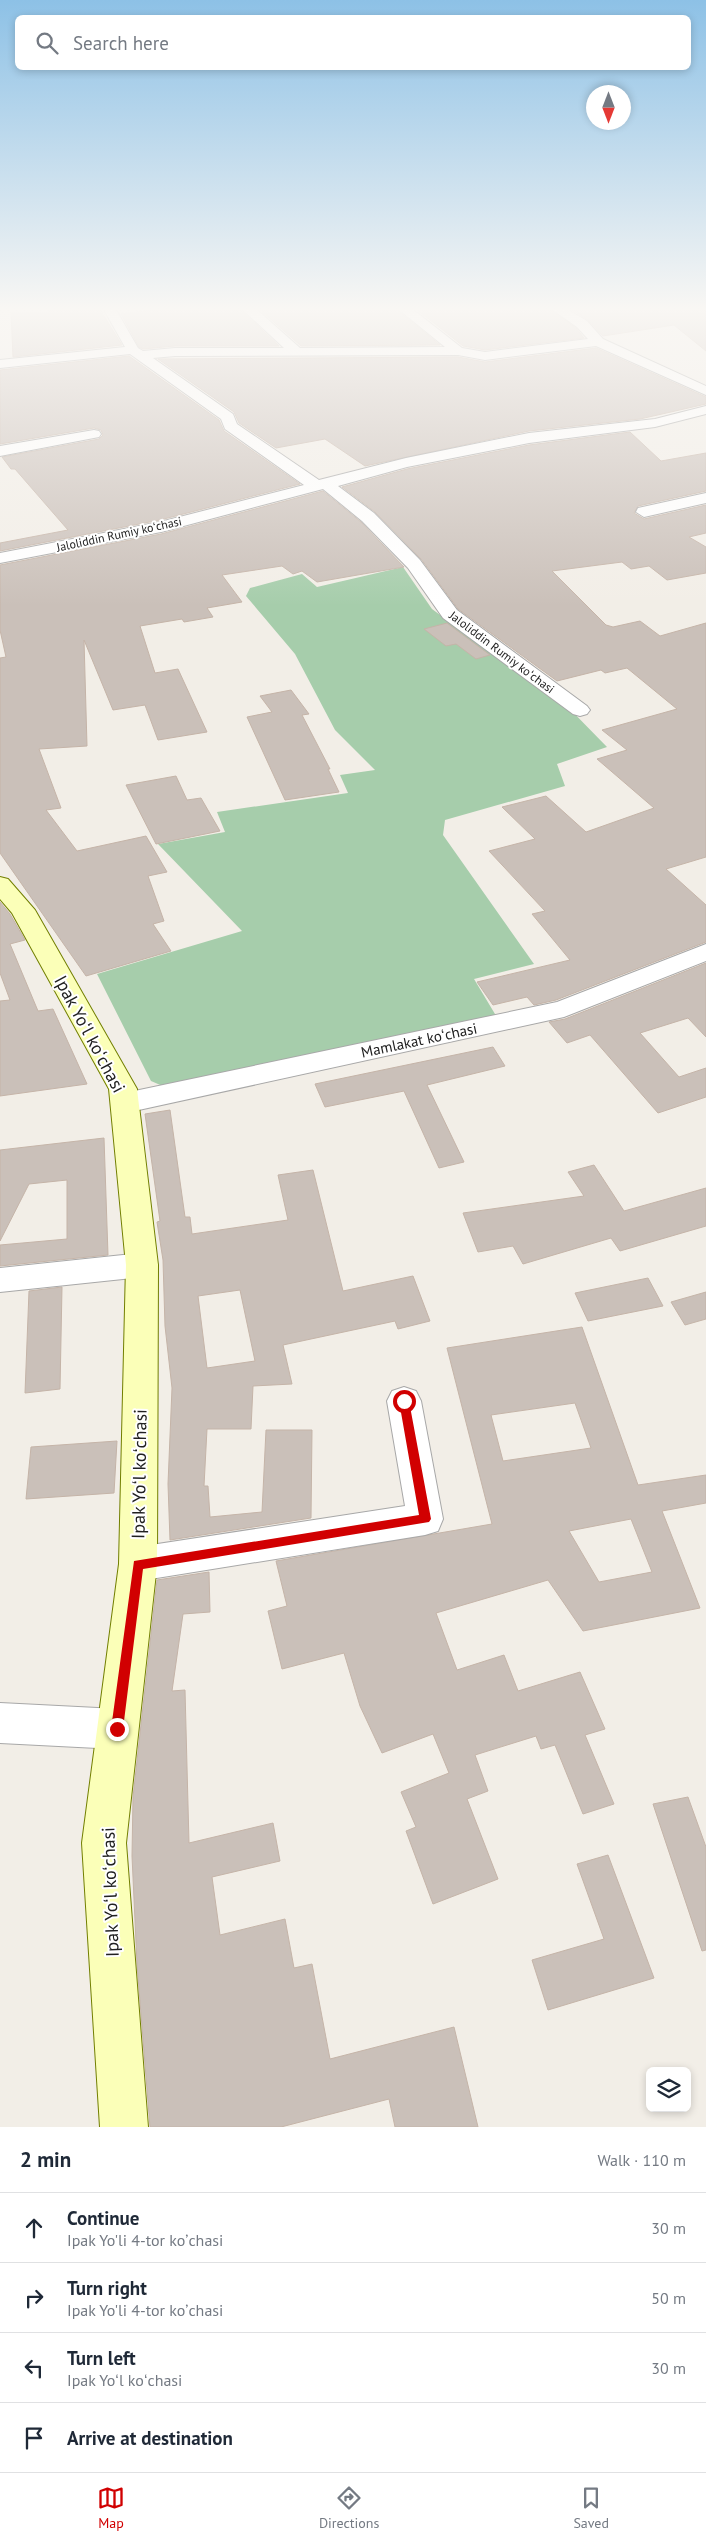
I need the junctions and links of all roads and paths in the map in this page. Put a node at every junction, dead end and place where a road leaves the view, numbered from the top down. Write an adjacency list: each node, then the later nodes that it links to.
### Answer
1 (214, 407): 5 (street)
2 (706, 410): 5 (street, Jaloliddin Rumiy koʻchasi)
3 (94, 434): 4 (street)
4 (0, 452)
5 (320, 484): 8 (street, Jaloliddin Rumiy koʻchasi); 9 (street, Jaloliddin Rumiy koʻchasi)
6 (706, 498): 7 (street)
7 (644, 512)
8 (0, 558)
9 (580, 710)
10 (0, 884): 12 (street, Ipak Yoʻl koʻchasi)
11 (706, 952): 12 (street, Mamlakat koʻchasi)
12 (125, 1104): 13 (street, Ipak Yoʻl koʻchasi)
13 (142, 1265): 14 (street); 16 (street, Ipak Yoʻl koʻchasi)
14 (0, 1280)
15 (404, 1401): 16 (street)
16 (138, 1564): 18 (street, Ipak Yoʻl koʻchasi)
17 (0, 1723): 18 (street)
18 (117, 1729): 19 (street, Ipak Yoʻl koʻchasi)
19 (124, 2127)

